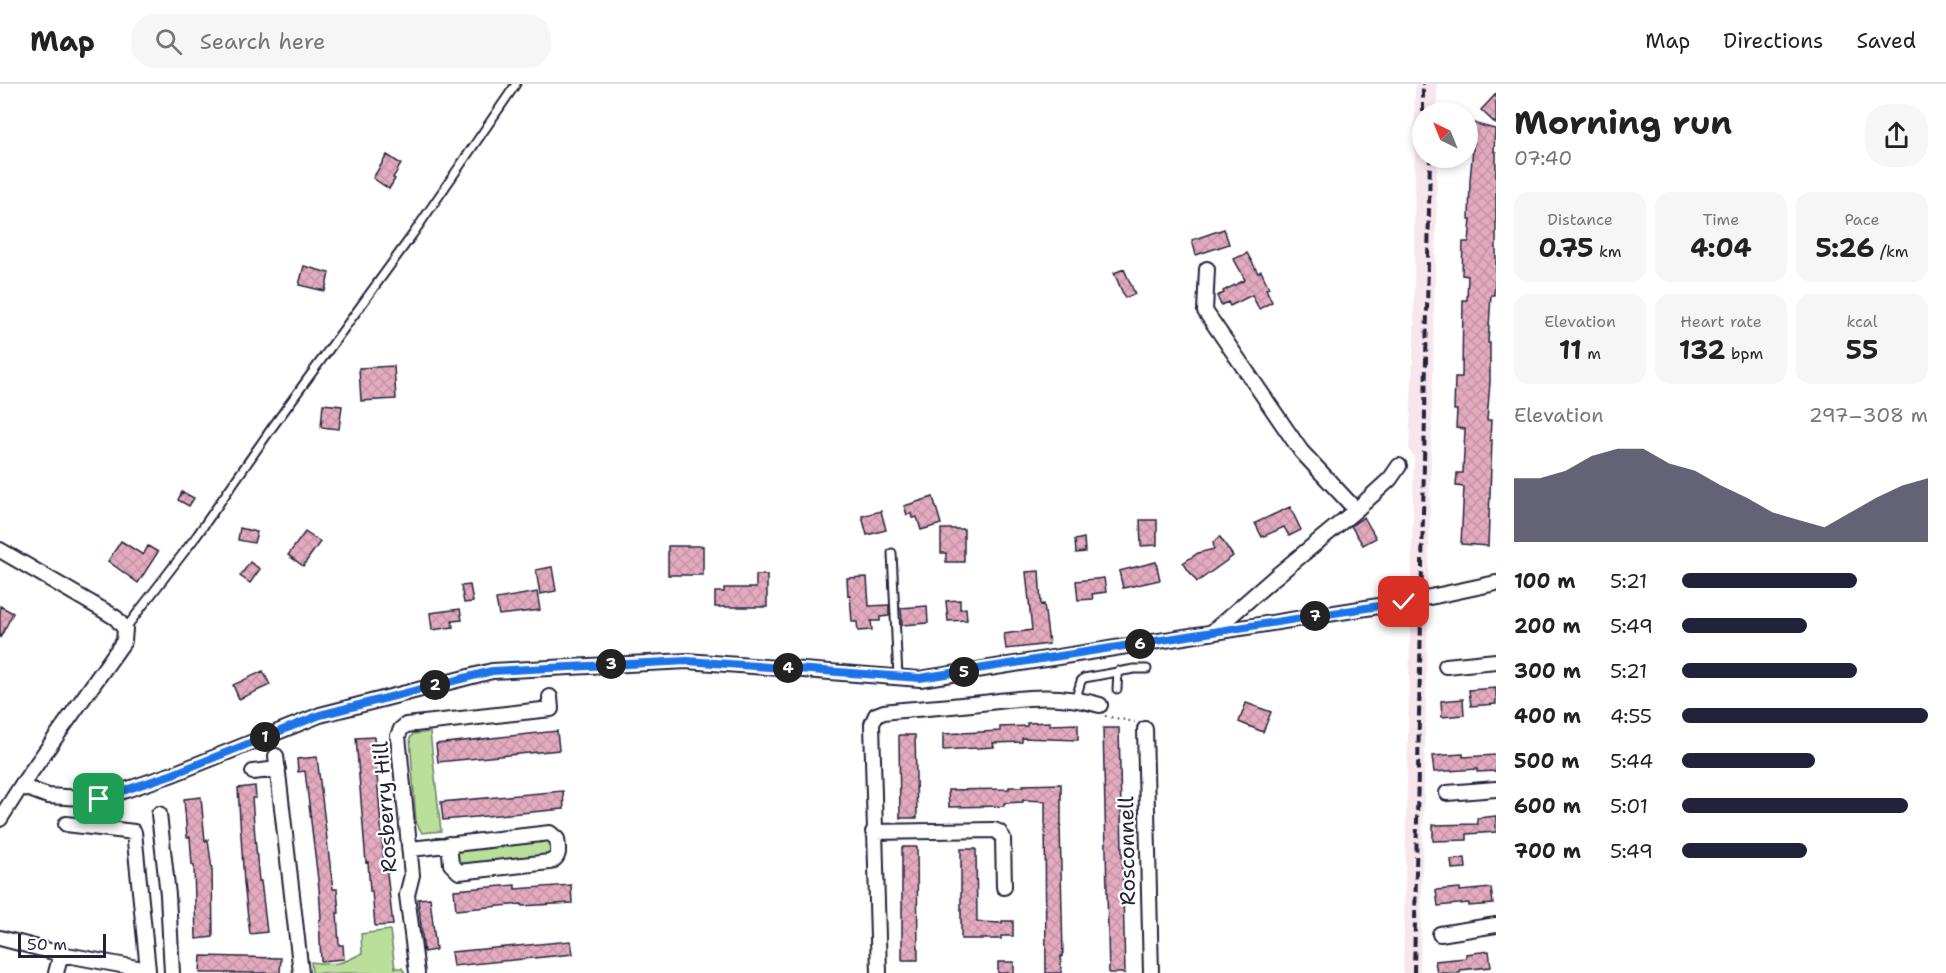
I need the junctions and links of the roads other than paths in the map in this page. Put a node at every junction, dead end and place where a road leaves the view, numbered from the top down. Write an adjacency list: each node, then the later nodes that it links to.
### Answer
1 (516, 84): 8 (lane)
2 (1208, 269): 4 (street)
3 (1399, 466): 4 (street)
4 (1356, 510): 9 (street)
5 (0, 550): 8 (street)
6 (892, 553): 14 (lane)
7 (1496, 583): 9 (street, bridge)
8 (125, 629): 21 (street)
9 (1211, 633): 14 (street)
10 (1496, 661): 11 (street)
11 (1446, 666)
12 (1147, 669): 13 (lane)
13 (1118, 671): 15 (lane); 17 (lane)
14 (898, 677): 21 (street)
15 (1117, 689)
16 (550, 697): 29 (street, Rosberry Hill)
17 (1076, 698): 18 (street); 27 (street)
18 (1100, 705)
19 (1145, 729): 40 (street, Rosconnell)
20 (253, 772): 37 (street)
21 (21, 786): 25 (street)
22 (1496, 789): 23 (street)
23 (1447, 793)
24 (159, 814): 36 (street)
25 (0, 819)
26 (66, 824): 34 (street)
27 (873, 832): 30 (street); 39 (street)
28 (448, 844): 28 (street); 29 (street)
29 (411, 849): 38 (street, Rosberry Hill)
30 (1004, 887)
31 (1496, 925): 32 (street)
32 (1440, 934)
33 (0, 938): 34 (street)
34 (61, 954): 35 (street)
35 (56, 973)
36 (172, 973)
37 (301, 973)
38 (417, 973)
39 (879, 973)
40 (1151, 973)

